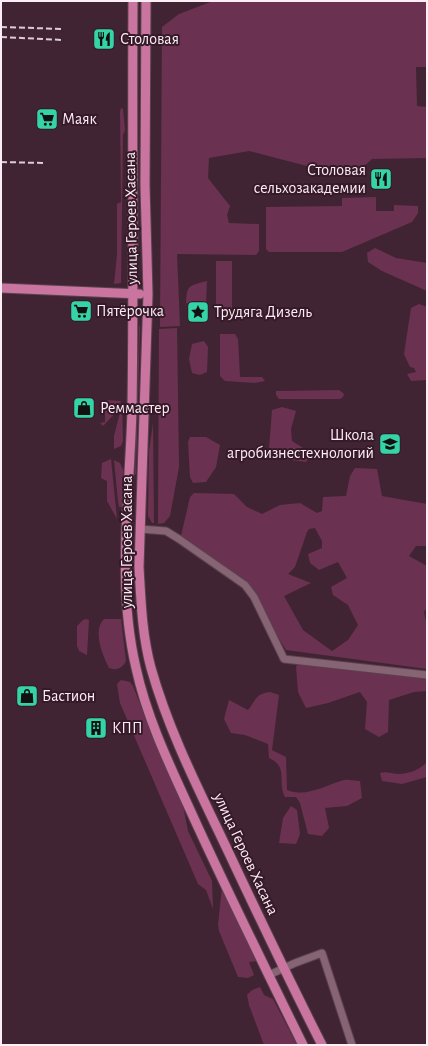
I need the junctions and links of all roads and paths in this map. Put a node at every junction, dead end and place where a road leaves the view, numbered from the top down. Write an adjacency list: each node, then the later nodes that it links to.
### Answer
1 (133, 1): 4 (main road, улица Героев Хасана)
2 (146, 1): 5 (main road, улица Героев Хасана)
3 (1, 288): 4 (main road)
4 (134, 294): 5 (main road); 9 (main road, улица Героев Хасана)
5 (148, 294): 6 (main road, улица Героев Хасана)
6 (140, 529): 7 (street); 8 (main road, улица Героев Хасана)
7 (427, 675)
8 (283, 968): 9 (street); 11 (main road, улица Героев Хасана); 12 (street)
9 (270, 975): 10 (main road, улица Героев Хасана)
10 (303, 1045)
11 (322, 1045)
12 (352, 1045)

